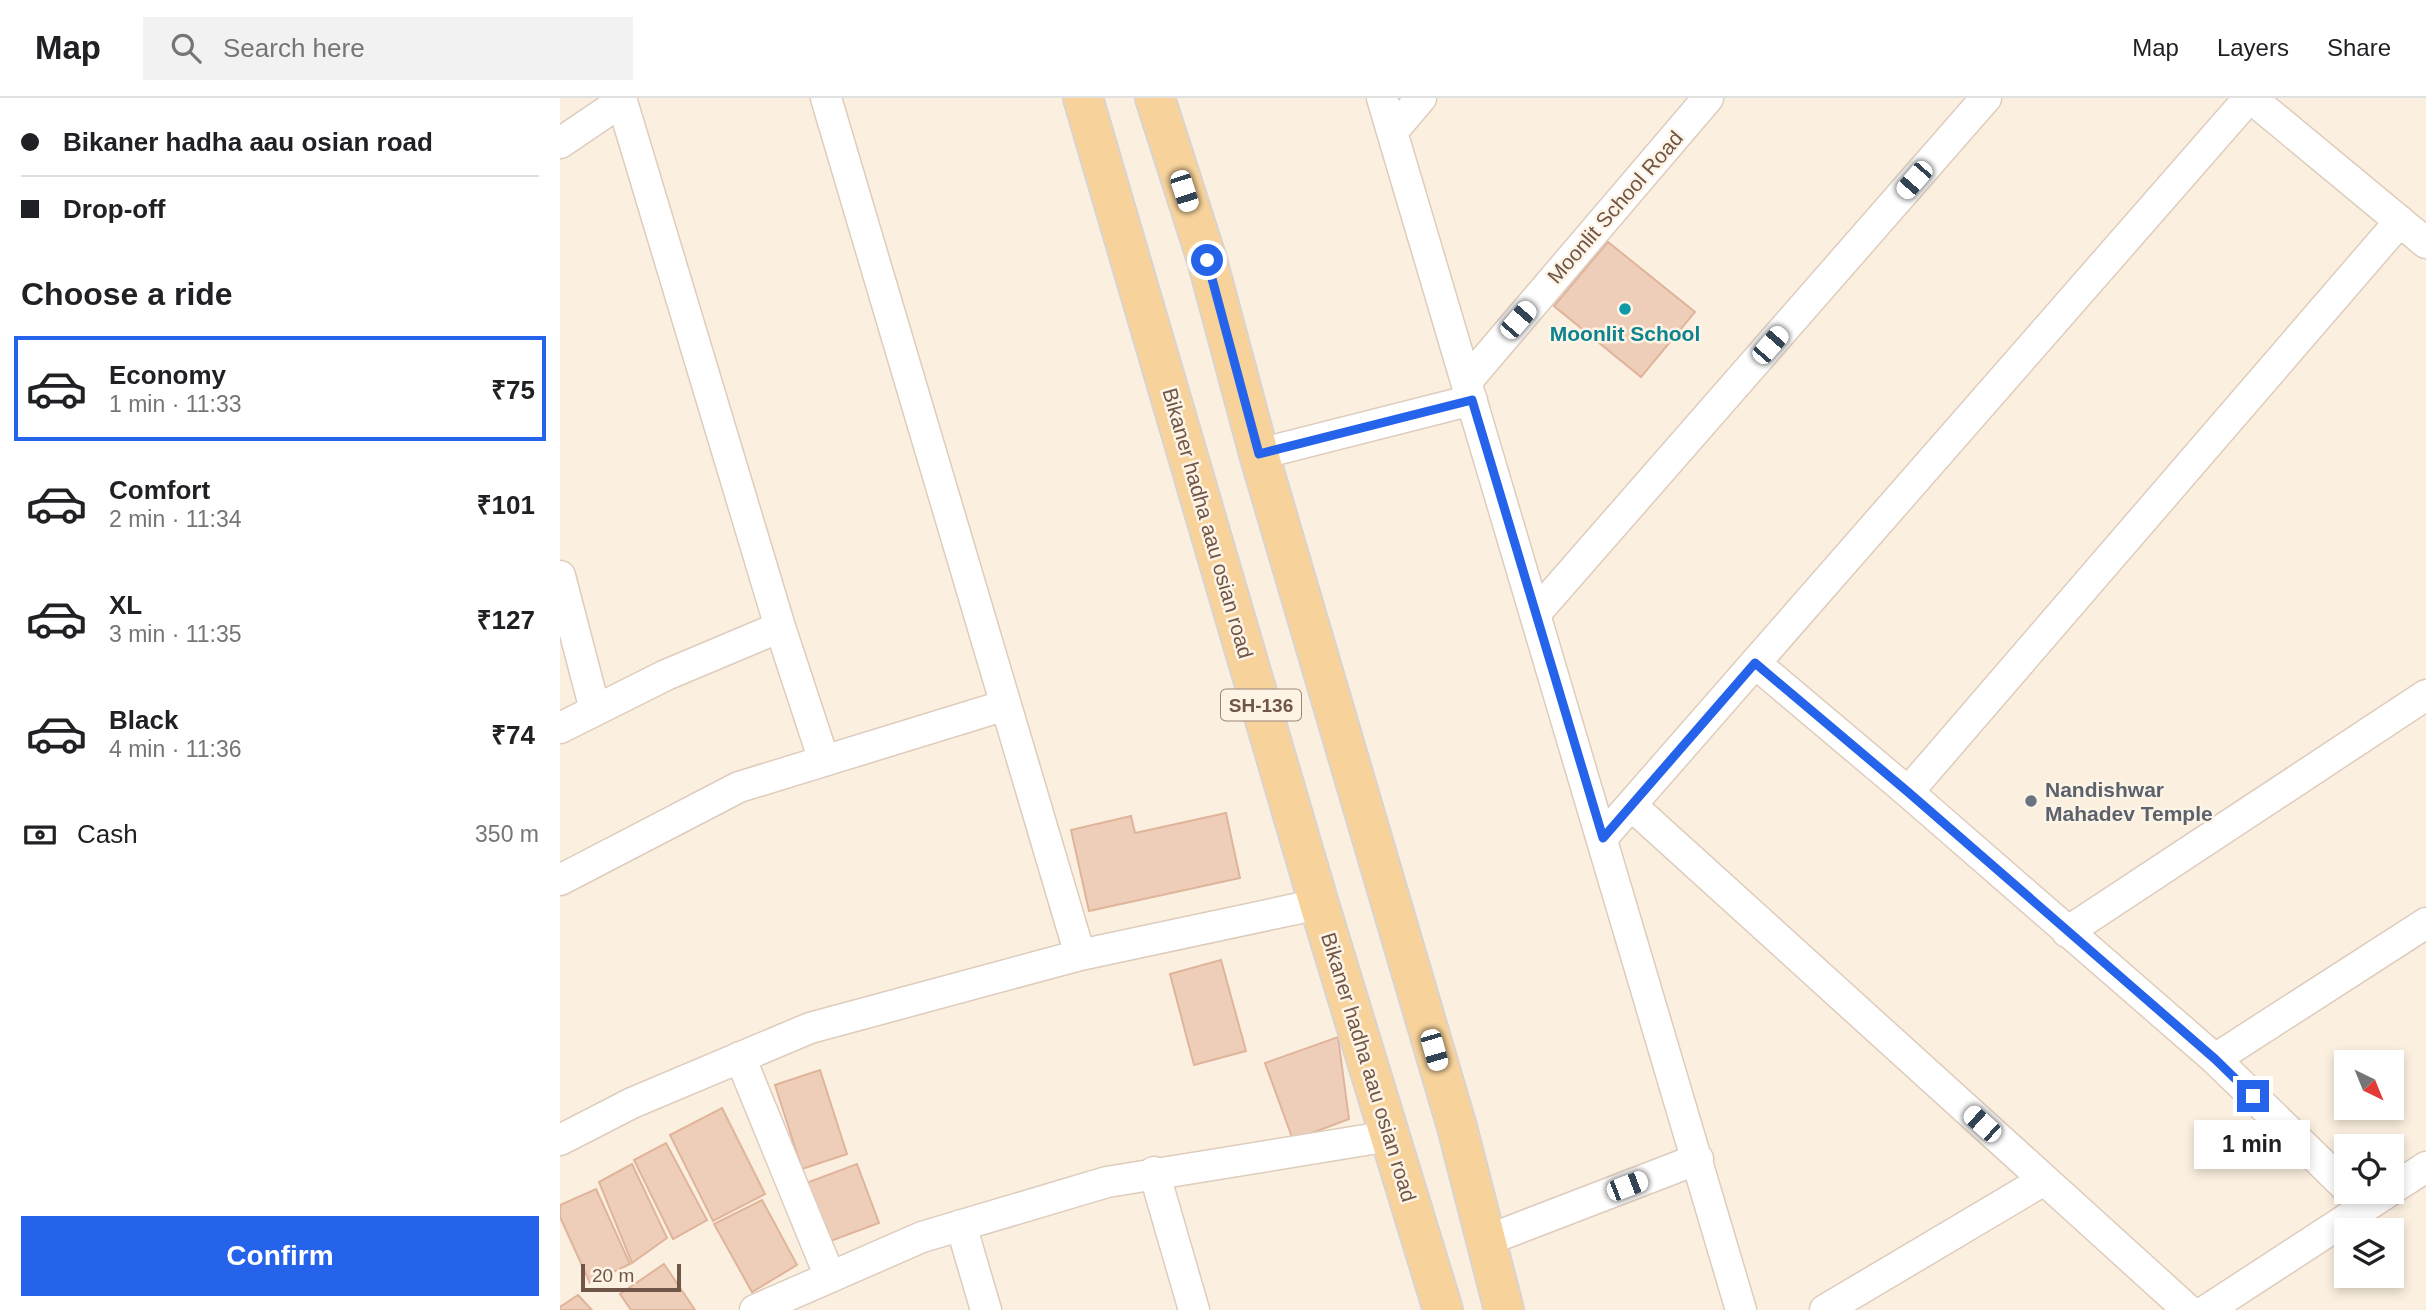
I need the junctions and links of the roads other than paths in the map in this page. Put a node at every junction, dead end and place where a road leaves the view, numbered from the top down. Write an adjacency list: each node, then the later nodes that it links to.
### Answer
1 (826, 98): 21 (street)
2 (1083, 98): 29 (main road, Bikaner hadha aau osian road / SH-136)
3 (1154, 98): 15 (main road, SH-136)
4 (1382, 98): 10 (street)
5 (1421, 98): 10 (street)
6 (1708, 98): 14 (street, Moonlit School Road)
7 (1986, 98): 17 (street)
8 (2250, 98): 12 (street); 19 (street)
9 (622, 99): 11 (street); 18 (street)
10 (1392, 132): 14 (street)
11 (560, 144)
12 (2400, 221): 13 (street); 25 (street)
13 (2426, 243)
14 (1469, 390): 15 (street); 17 (street)
15 (1259, 454): 45 (main road, SH-136)
16 (560, 576): 22 (street)
17 (1536, 613): 27 (street)
18 (780, 627): 22 (street); 24 (street)
19 (1755, 663): 25 (street); 26 (street)
20 (2426, 695): 31 (street)
21 (1006, 705): 24 (street); 32 (street)
22 (595, 710): 23 (street)
23 (560, 728)
24 (824, 761): 28 (street)
25 (1908, 792): 31 (street)
26 (1631, 805): 27 (street); 42 (street)
27 (1603, 838): 37 (street)
28 (560, 880)
29 (1319, 904): 32 (street); 35 (main road, Bikaner hadha aau osian road / SH-136)
30 (2426, 923): 34 (street)
31 (2067, 932): 34 (street)
32 (1080, 955): 33 (street)
33 (740, 1057): 36 (street); 46 (street)
34 (2215, 1059): 38 (street)
35 (1390, 1136): 40 (street); 51 (main road, Bikaner hadha aau osian road / SH-136)
36 (560, 1140)
37 (1698, 1159): 45 (street); 53 (street)
38 (2334, 1163)
39 (2426, 1167): 41 (street)
40 (1154, 1172): 44 (street); 50 (street)
41 (2404, 1177)
42 (2044, 1180): 54 (street); 55 (street)
43 (2356, 1204): 47 (street)
44 (961, 1224): 46 (street); 49 (street)
45 (1485, 1241): 52 (main road, SH-136)
46 (830, 1277): 48 (street)
47 (2244, 1300): 56 (street)
48 (755, 1310)
49 (986, 1310)
50 (1194, 1310)
51 (1443, 1310)
52 (1504, 1310)
53 (1741, 1310)
54 (1825, 1310)
55 (2188, 1310)
56 (2207, 1310)

